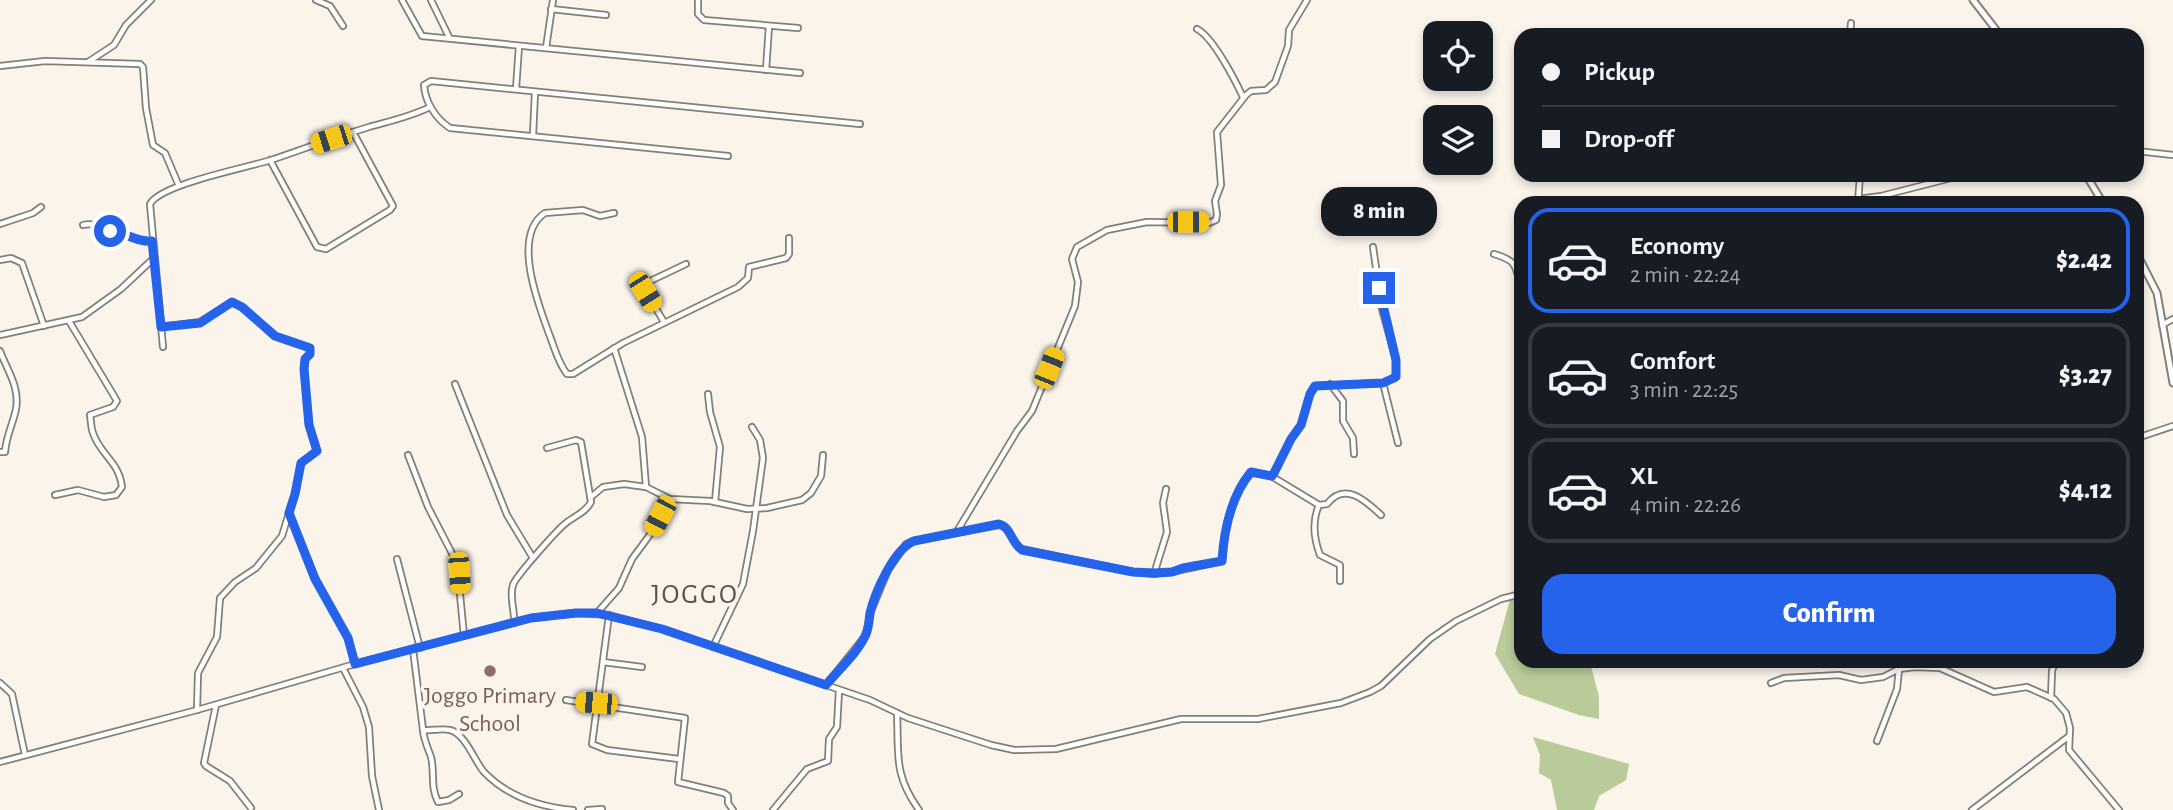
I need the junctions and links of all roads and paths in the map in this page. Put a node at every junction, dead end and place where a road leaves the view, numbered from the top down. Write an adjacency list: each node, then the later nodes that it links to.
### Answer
1 (151, 0): 21 (street)
2 (316, 0): 12 (street)
3 (402, 0): 18 (street)
4 (431, 0): 18 (street)
5 (553, 0): 9 (street)
6 (698, 0): 13 (street)
7 (1307, 0): 27 (street)
8 (1973, 0): 15 (street)
9 (551, 9): 10 (street); 20 (street)
10 (606, 15)
11 (1851, 23): 14 (street)
12 (343, 26)
13 (769, 26): 16 (street); 23 (street)
14 (1851, 28)
15 (1995, 28)
16 (797, 29)
17 (1197, 29): 27 (street)
18 (449, 37): 19 (street)
19 (519, 46): 20 (street); 25 (street)
20 (546, 48): 23 (street)
21 (87, 62): 22 (street); 37 (street)
22 (0, 65)
23 (766, 70): 24 (street)
24 (800, 73)
25 (516, 89): 26 (street); 28 (street)
26 (535, 92): 29 (street); 31 (street)
27 (1243, 97): 87 (street)
28 (430, 107): 30 (street); 31 (street)
29 (860, 124)
30 (352, 132): 35 (street); 35 (street)
31 (533, 135): 34 (street)
32 (2144, 152): 33 (street)
33 (2173, 155)
34 (728, 156)
35 (270, 160): 37 (street)
36 (1936, 182): 38 (street)
37 (178, 186): 44 (street)
38 (1881, 196)
39 (41, 207): 41 (street)
40 (614, 213): 60 (street)
41 (0, 224)
42 (83, 225): 44 (street)
43 (789, 238): 54 (street)
44 (152, 241): 47 (street)
45 (1373, 247): 62 (street)
46 (1494, 254): 49 (street)
47 (154, 258): 53 (street); 57 (street)
48 (0, 260): 55 (street)
49 (1514, 262)
50 (686, 264): 54 (street)
51 (2144, 267): 56 (street)
52 (2173, 319): 56 (street)
53 (69, 321): 55 (street); 79 (street)
54 (664, 322): 60 (street)
55 (44, 326): 58 (street)
56 (2162, 326): 63 (street)
57 (161, 327): 59 (street); 85 (street)
58 (0, 335)
59 (163, 347)
60 (614, 348): 77 (street)
61 (0, 351): 72 (street)
62 (1383, 383): 65 (street); 70 (street)
63 (2173, 383)
64 (455, 384): 88 (street)
65 (1330, 384): 73 (street); 76 (street)
66 (708, 394): 82 (street)
67 (2173, 426): 69 (street)
68 (752, 427): 84 (street)
69 (2144, 436)
70 (1398, 443)
71 (547, 448): 80 (street)
72 (0, 452)
73 (1354, 454)
74 (408, 455): 96 (street)
75 (823, 455): 84 (street)
76 (1272, 476): 83 (street); 90 (street)
77 (646, 487): 80 (street); 81 (street)
78 (1166, 489): 90 (street)
79 (55, 495)
80 (591, 497): 88 (street)
81 (670, 499): 82 (street); 93 (street)
82 (715, 502): 84 (street)
83 (1319, 505): 86 (street); 91 (street)
84 (756, 509): 97 (street)
85 (289, 513): 101 (street); 116 (street)
86 (1381, 516)
87 (956, 534): 90 (street); 110 (street)
88 (533, 558): 95 (street)
89 (397, 559): 98 (street)
90 (1154, 573)
91 (1340, 581)
92 (1514, 596): 117 (street)
93 (597, 613): 94 (street); 95 (street)
94 (608, 615): 97 (street); 100 (street)
95 (514, 623): 96 (street)
96 (464, 636): 98 (street)
97 (713, 647): 110 (street)
98 (420, 648): 99 (street)
99 (413, 649): 101 (street); 118 (street)
100 (603, 662): 103 (street); 114 (street)
101 (355, 664): 102 (street)
102 (343, 667): 115 (street); 126 (street)
103 (642, 667)
104 (1906, 668): 107 (street)
105 (1942, 668): 112 (street)
106 (2054, 668): 112 (street)
107 (1899, 669): 109 (street); 120 (street)
108 (0, 683): 121 (street)
109 (1771, 683)
110 (826, 685): 111 (street)
111 (839, 690): 117 (street); 132 (street)
112 (2051, 698): 119 (street)
113 (566, 700): 114 (street)
114 (596, 703): 122 (street); 122 (street)
115 (216, 705): 116 (street); 125 (street)
116 (197, 710): 121 (street)
117 (897, 713): 133 (street)
118 (423, 730): 124 (street); 127 (street)
119 (2068, 737): 134 (street); 135 (street)
120 (1877, 741)
121 (25, 755): 123 (street)
122 (680, 759): 131 (street)
123 (0, 762)
124 (459, 794)
125 (251, 808)
126 (379, 810)
127 (568, 810): 128 (street)
128 (573, 810)
129 (588, 810): 130 (street)
130 (602, 810)
131 (733, 810)
132 (773, 810)
133 (919, 810)
134 (1972, 810)
135 (2119, 810)

